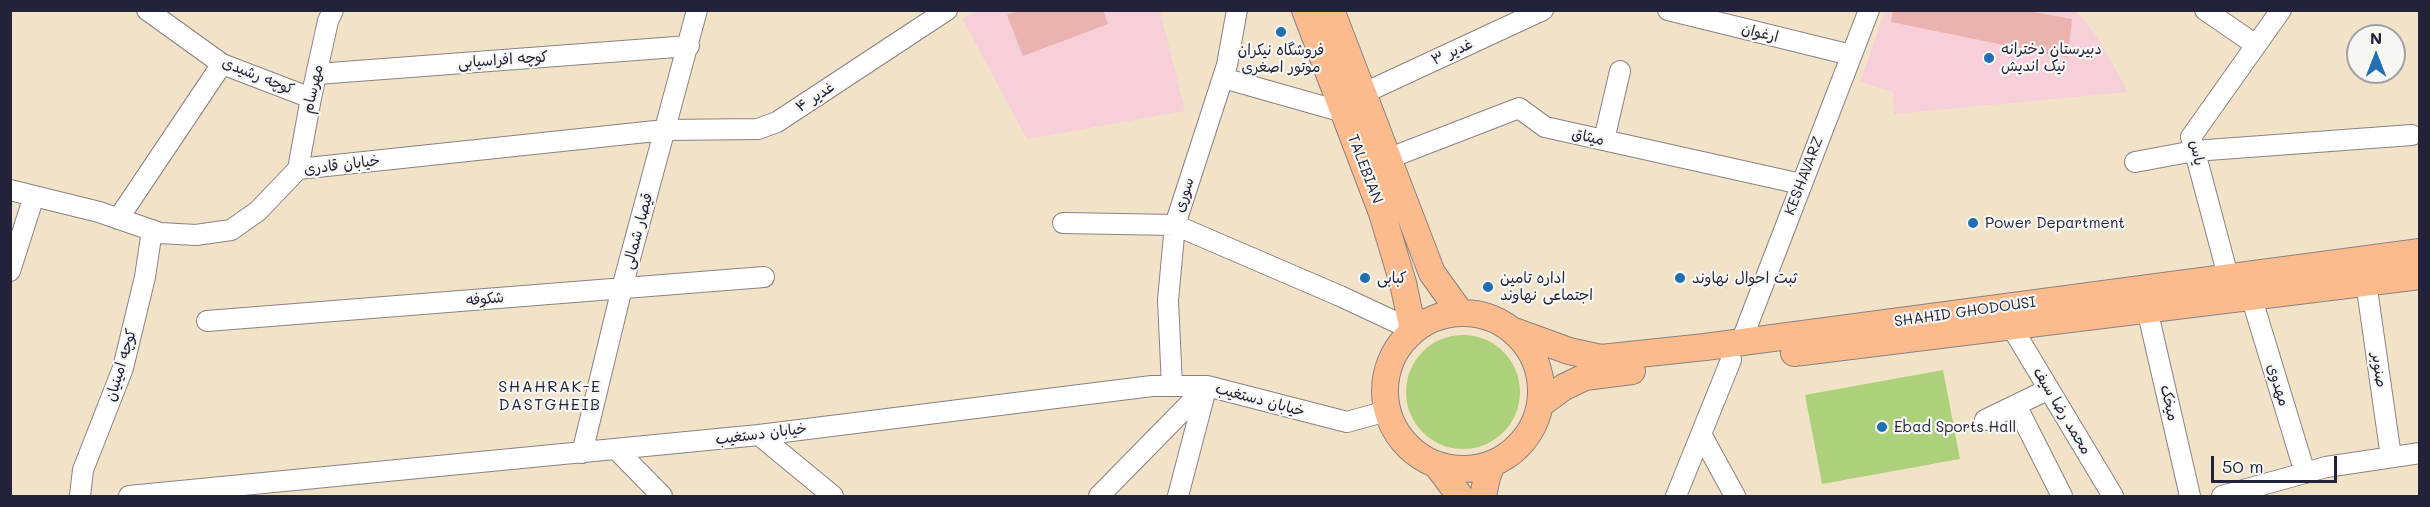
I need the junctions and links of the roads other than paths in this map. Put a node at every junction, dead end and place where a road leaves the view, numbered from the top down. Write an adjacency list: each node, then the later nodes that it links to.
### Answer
1 (147, 10): 16 (street, کوچه رشیدی)
2 (333, 10): 18 (street, مهرسام)
3 (697, 10): 13 (street, قیصار شمالی)
4 (947, 10): 23 (street, غدیر ۴)
5 (1237, 10): 19 (street, سوری)
6 (1305, 10): 22 (main road, TALEBIAN)
7 (1331, 10): 20 (main road, TALEBIAN)
8 (1543, 10): 20 (street, غدیر ۳)
9 (1668, 10): 15 (street, ارغوان)
10 (1869, 10): 15 (street, KESHAVARZ)
11 (2205, 10): 14 (street)
12 (2281, 10): 14 (street, یاس)
13 (688, 45): 18 (street, کوچه افراسیابی); 23 (street, قیصار شمالی)
14 (2256, 45): 26 (street, یاس)
15 (1851, 55): 30 (street, KESHAVARZ)
16 (222, 64): 21 (street, کوچه رشیدی); 33 (street)
17 (1620, 71): 25 (street)
18 (317, 74): 21 (street, مهرسام)
19 (1223, 78): 22 (street); 35 (street, سوری)
20 (1362, 94): 27 (main road, TALEBIAN)
21 (310, 98): 29 (street, مهرسام)
22 (1343, 112): 49 (main road, TALEBIAN)
23 (665, 130): 29 (street, خیابان قادری); 43 (street, قیصار شمالی)
24 (2412, 135): 26 (street)
25 (1604, 140): 27 (street, میثاق); 30 (street, میثاق)
26 (2194, 151): 28 (street); 39 (street, یاس)
27 (1387, 159): 46 (main road, TALEBIAN)
28 (2135, 162)
29 (298, 169): 36 (street, خیابان قادری)
30 (1801, 184): 51 (street, KESHAVARZ)
31 (10, 190): 32 (street, خیابان قادری)
32 (34, 196): 33 (street, خیابان قادری); 38 (street)
33 (118, 219): 36 (street, خیابان قادری)
34 (1063, 223): 35 (street)
35 (1175, 225): 49 (street); 52 (street, سوری)
36 (152, 230): 69 (street, کوچه امینیان)
37 (2420, 252): 39 (main road, SHAHID GHODOUSI)
38 (10, 271)
39 (2229, 276): 51 (main road, SHAHID GHODOUSI)
40 (2420, 276): 42 (main road, SHAHID GHODOUSI)
41 (764, 277): 43 (street, شکوفه)
42 (2366, 282): 44 (main road, SHAHID GHODOUSI); 64 (street, صنوبر)
43 (622, 288): 47 (street, شکوفه); 62 (street, قیصار شمالی)
44 (2251, 296): 45 (main road, SHAHID GHODOUSI); 67 (street, مهدوی)
45 (2147, 309): 48 (main road, SHAHID GHODOUSI); 80 (street, میخک)
46 (1460, 312): 49 (main road); 50 (main road)
47 (207, 321)
48 (2011, 326): 51 (main road, SHAHID GHODOUSI); 54 (street, محمد رضا سیف)
49 (1413, 330): 57 (main road)
50 (1514, 331): 51 (main road, SHAHID GHODOUSI); 55 (main road)
51 (1736, 351): 55 (main road, SHAHID GHODOUSI); 59 (street, KESHAVARZ)
52 (1172, 386): 53 (street, خیابان دستغیب); 60 (street, خیابان دستغیب)
53 (1207, 386): 57 (street, خیابان دستغیب); 68 (street); 73 (street)
54 (2049, 389): 56 (street); 79 (street, محمد رضا سیف)
55 (1542, 404): 66 (main road)
56 (2016, 405): 58 (street); 78 (street)
57 (1387, 411): 65 (main road)
58 (1985, 420)
59 (1701, 434): 76 (street, KESHAVARZ); 77 (street)
60 (759, 435): 61 (street, خیابان دستغیب); 72 (street)
61 (617, 450): 62 (street, خیابان دستغیب); 71 (street)
62 (582, 453): 70 (street, خیابان دستغیب)
63 (2420, 453): 64 (street)
64 (2391, 457): 67 (street)
65 (1436, 464): 66 (main road); 74 (main road)
66 (1492, 464): 75 (main road)
67 (2305, 473): 81 (street)
68 (1182, 495)
69 (80, 496)
70 (129, 496)
71 (662, 496)
72 (833, 496)
73 (1099, 496)
74 (1460, 496)
75 (1483, 496)
76 (1676, 496)
77 (1735, 496)
78 (2062, 496)
79 (2113, 496)
80 (2190, 496)
81 (2222, 496)

